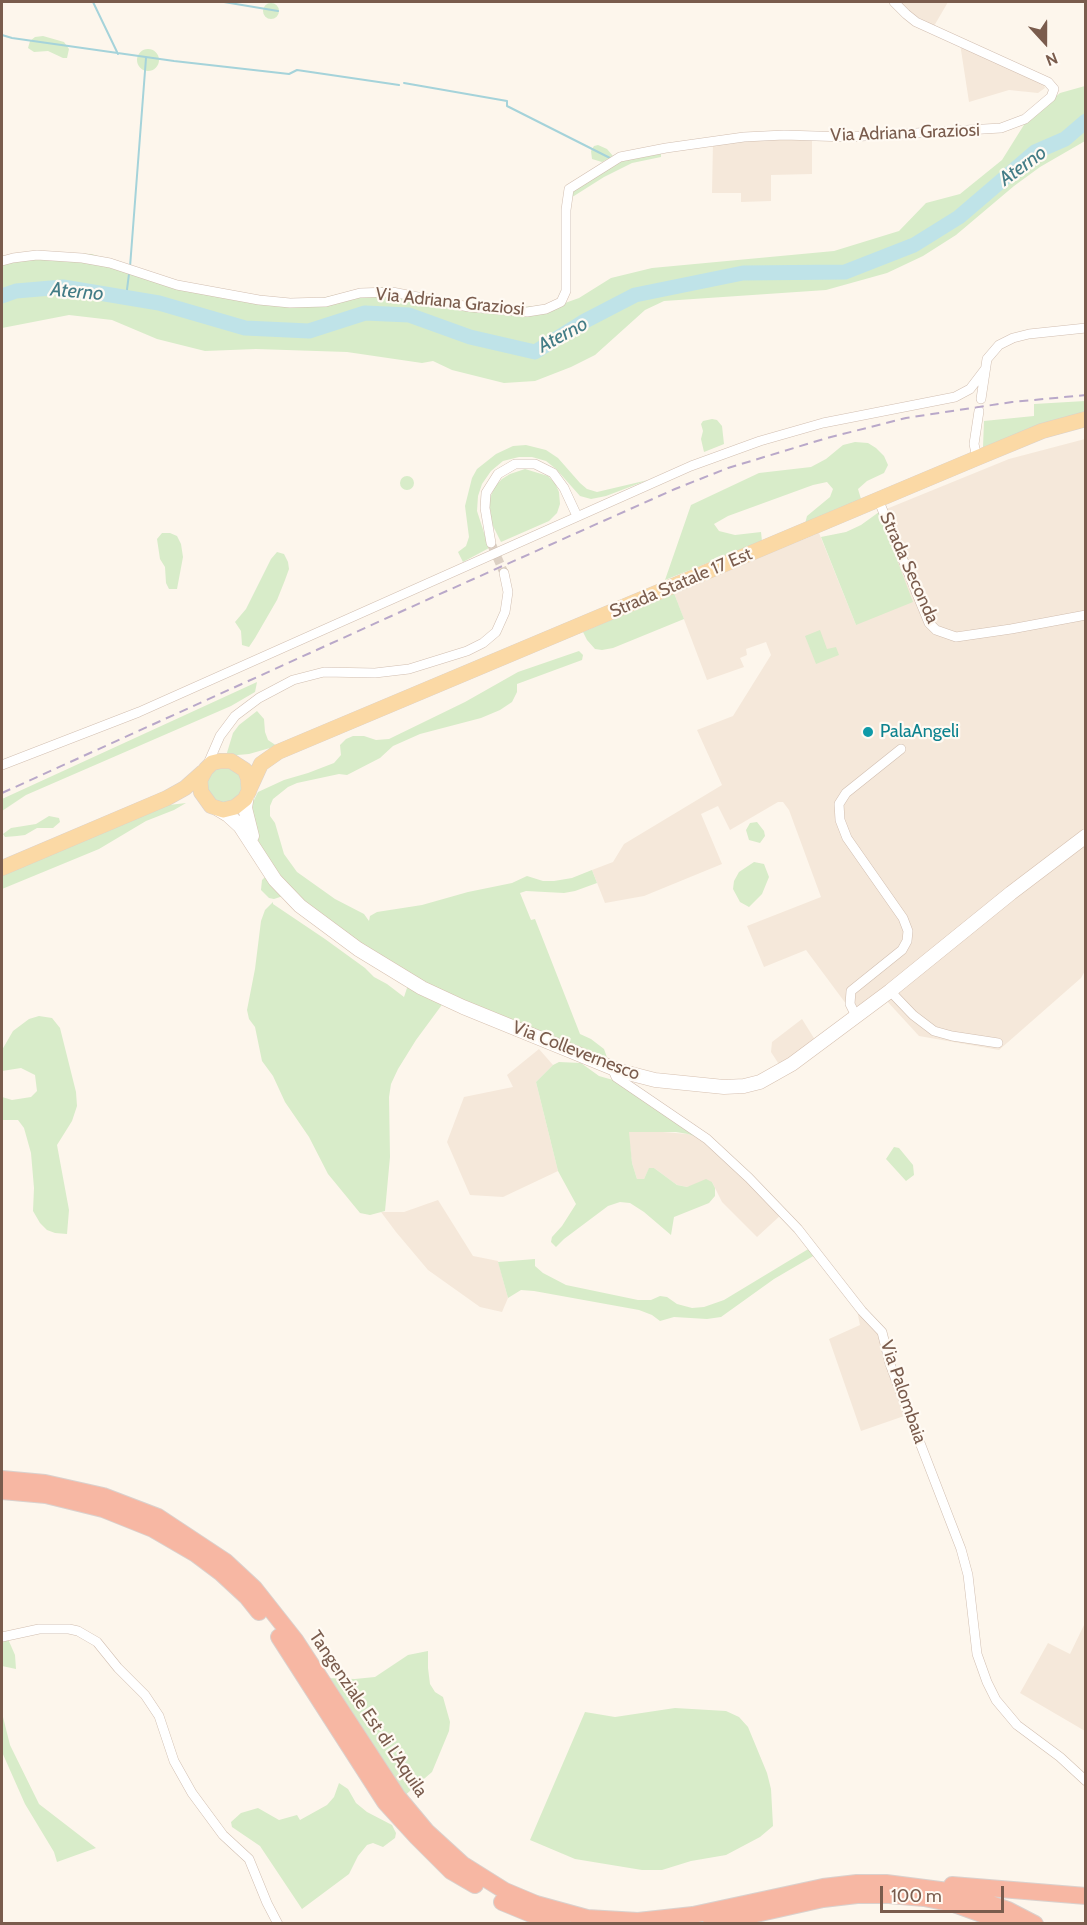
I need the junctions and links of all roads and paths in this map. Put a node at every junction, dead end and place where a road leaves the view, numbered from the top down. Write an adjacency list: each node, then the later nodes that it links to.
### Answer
1 (894, 2): 2 (street, Via Adriana Graziosi)
2 (2, 261)
3 (1086, 328): 4 (street)
4 (987, 364): 5 (street); 10 (street)
5 (981, 399)
6 (979, 411): 8 (street)
7 (1086, 419): 8 (main road, Strada Statale 17 Est)
8 (977, 458): 9 (main road, Strada Statale 17 Est)
9 (878, 499): 13 (street, Strada Seconda); 16 (main road, Strada Statale 17 Est)
10 (578, 516): 11 (street); 18 (street)
11 (491, 543)
12 (504, 573): 14 (street)
13 (1086, 615)
14 (219, 739): 17 (street); 19 (street)
15 (901, 749): 27 (street)
16 (278, 752): 17 (main road, Strada Statale 17 Est); 20 (main road, Strada Statale 17 Est)
17 (225, 760): 19 (main road); 20 (main road)
18 (2, 765)
19 (205, 770): 21 (main road); 22 (main road)
20 (248, 793): 22 (main road); 24 (street, Via Collevernesco)
21 (158, 802): 22 (main road); 25 (main road)
22 (214, 807): 24 (street, Via Collevernesco)
23 (1086, 836): 26 (street, Via Collevernesco)
24 (258, 852): 29 (street, Via Collevernesco)
25 (2, 868)
26 (890, 991): 27 (street, Via Collevernesco); 28 (street)
27 (856, 1016): 29 (street, Via Collevernesco)
28 (999, 1043)
29 (612, 1068): 33 (street, Via Palombaia)
30 (2, 1479): 34 (highway, Tangenziale Est di L'Aquila)
31 (2, 1491): 37 (highway, Tangenziale Est di L'Aquila)
32 (2, 1637): 36 (street)
33 (1086, 1781)
34 (899, 1884): 35 (highway); 40 (highway, Tangenziale Est di L'Aquila)
35 (1086, 1896)
36 (278, 1923)
37 (562, 1923)
38 (711, 1923): 39 (highway)
39 (1009, 1923)
40 (1035, 1923)

